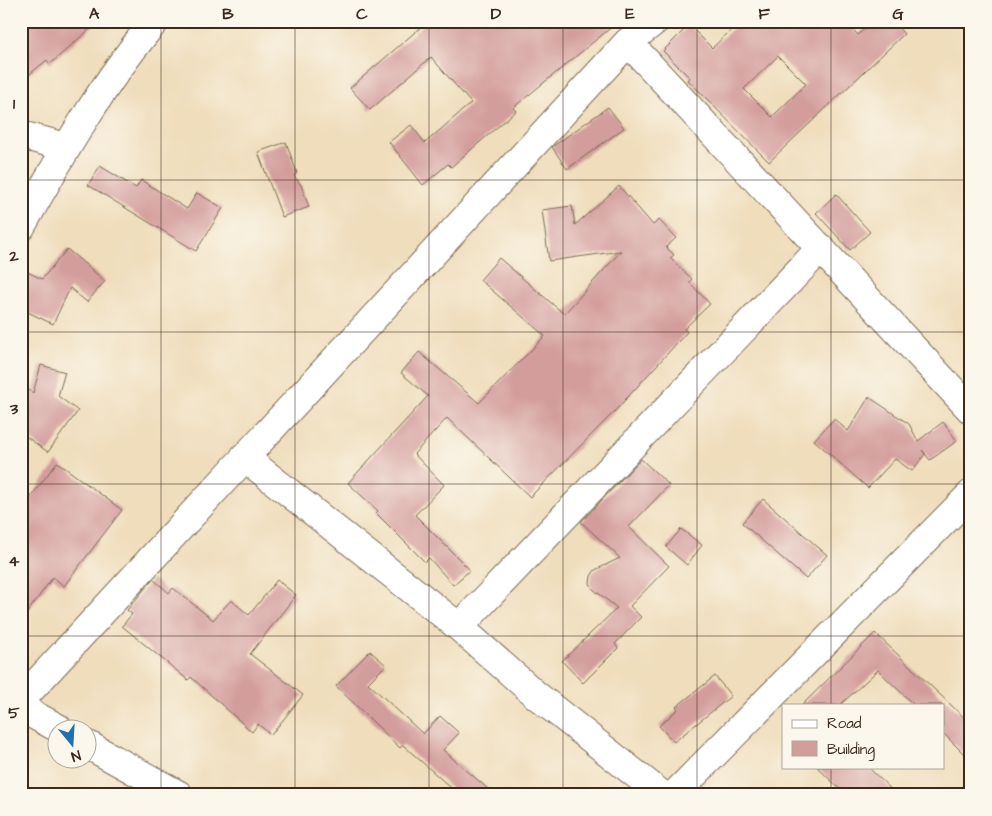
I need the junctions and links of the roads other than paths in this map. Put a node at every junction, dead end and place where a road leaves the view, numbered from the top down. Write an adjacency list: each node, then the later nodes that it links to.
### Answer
1 (155, 21): 5 (street)
2 (655, 21): 3 (street)
3 (628, 42): 7 (street); 9 (street)
4 (21, 134): 5 (street)
5 (66, 147): 6 (street)
6 (21, 227)
7 (821, 248): 8 (street); 11 (street)
8 (971, 410)
9 (244, 457): 11 (street); 12 (street)
10 (971, 494): 18 (street)
11 (459, 627): 17 (street)
12 (21, 700)
13 (21, 708): 14 (street)
14 (48, 723)
15 (98, 750): 16 (street)
16 (179, 795)
17 (662, 795)
18 (674, 795)

